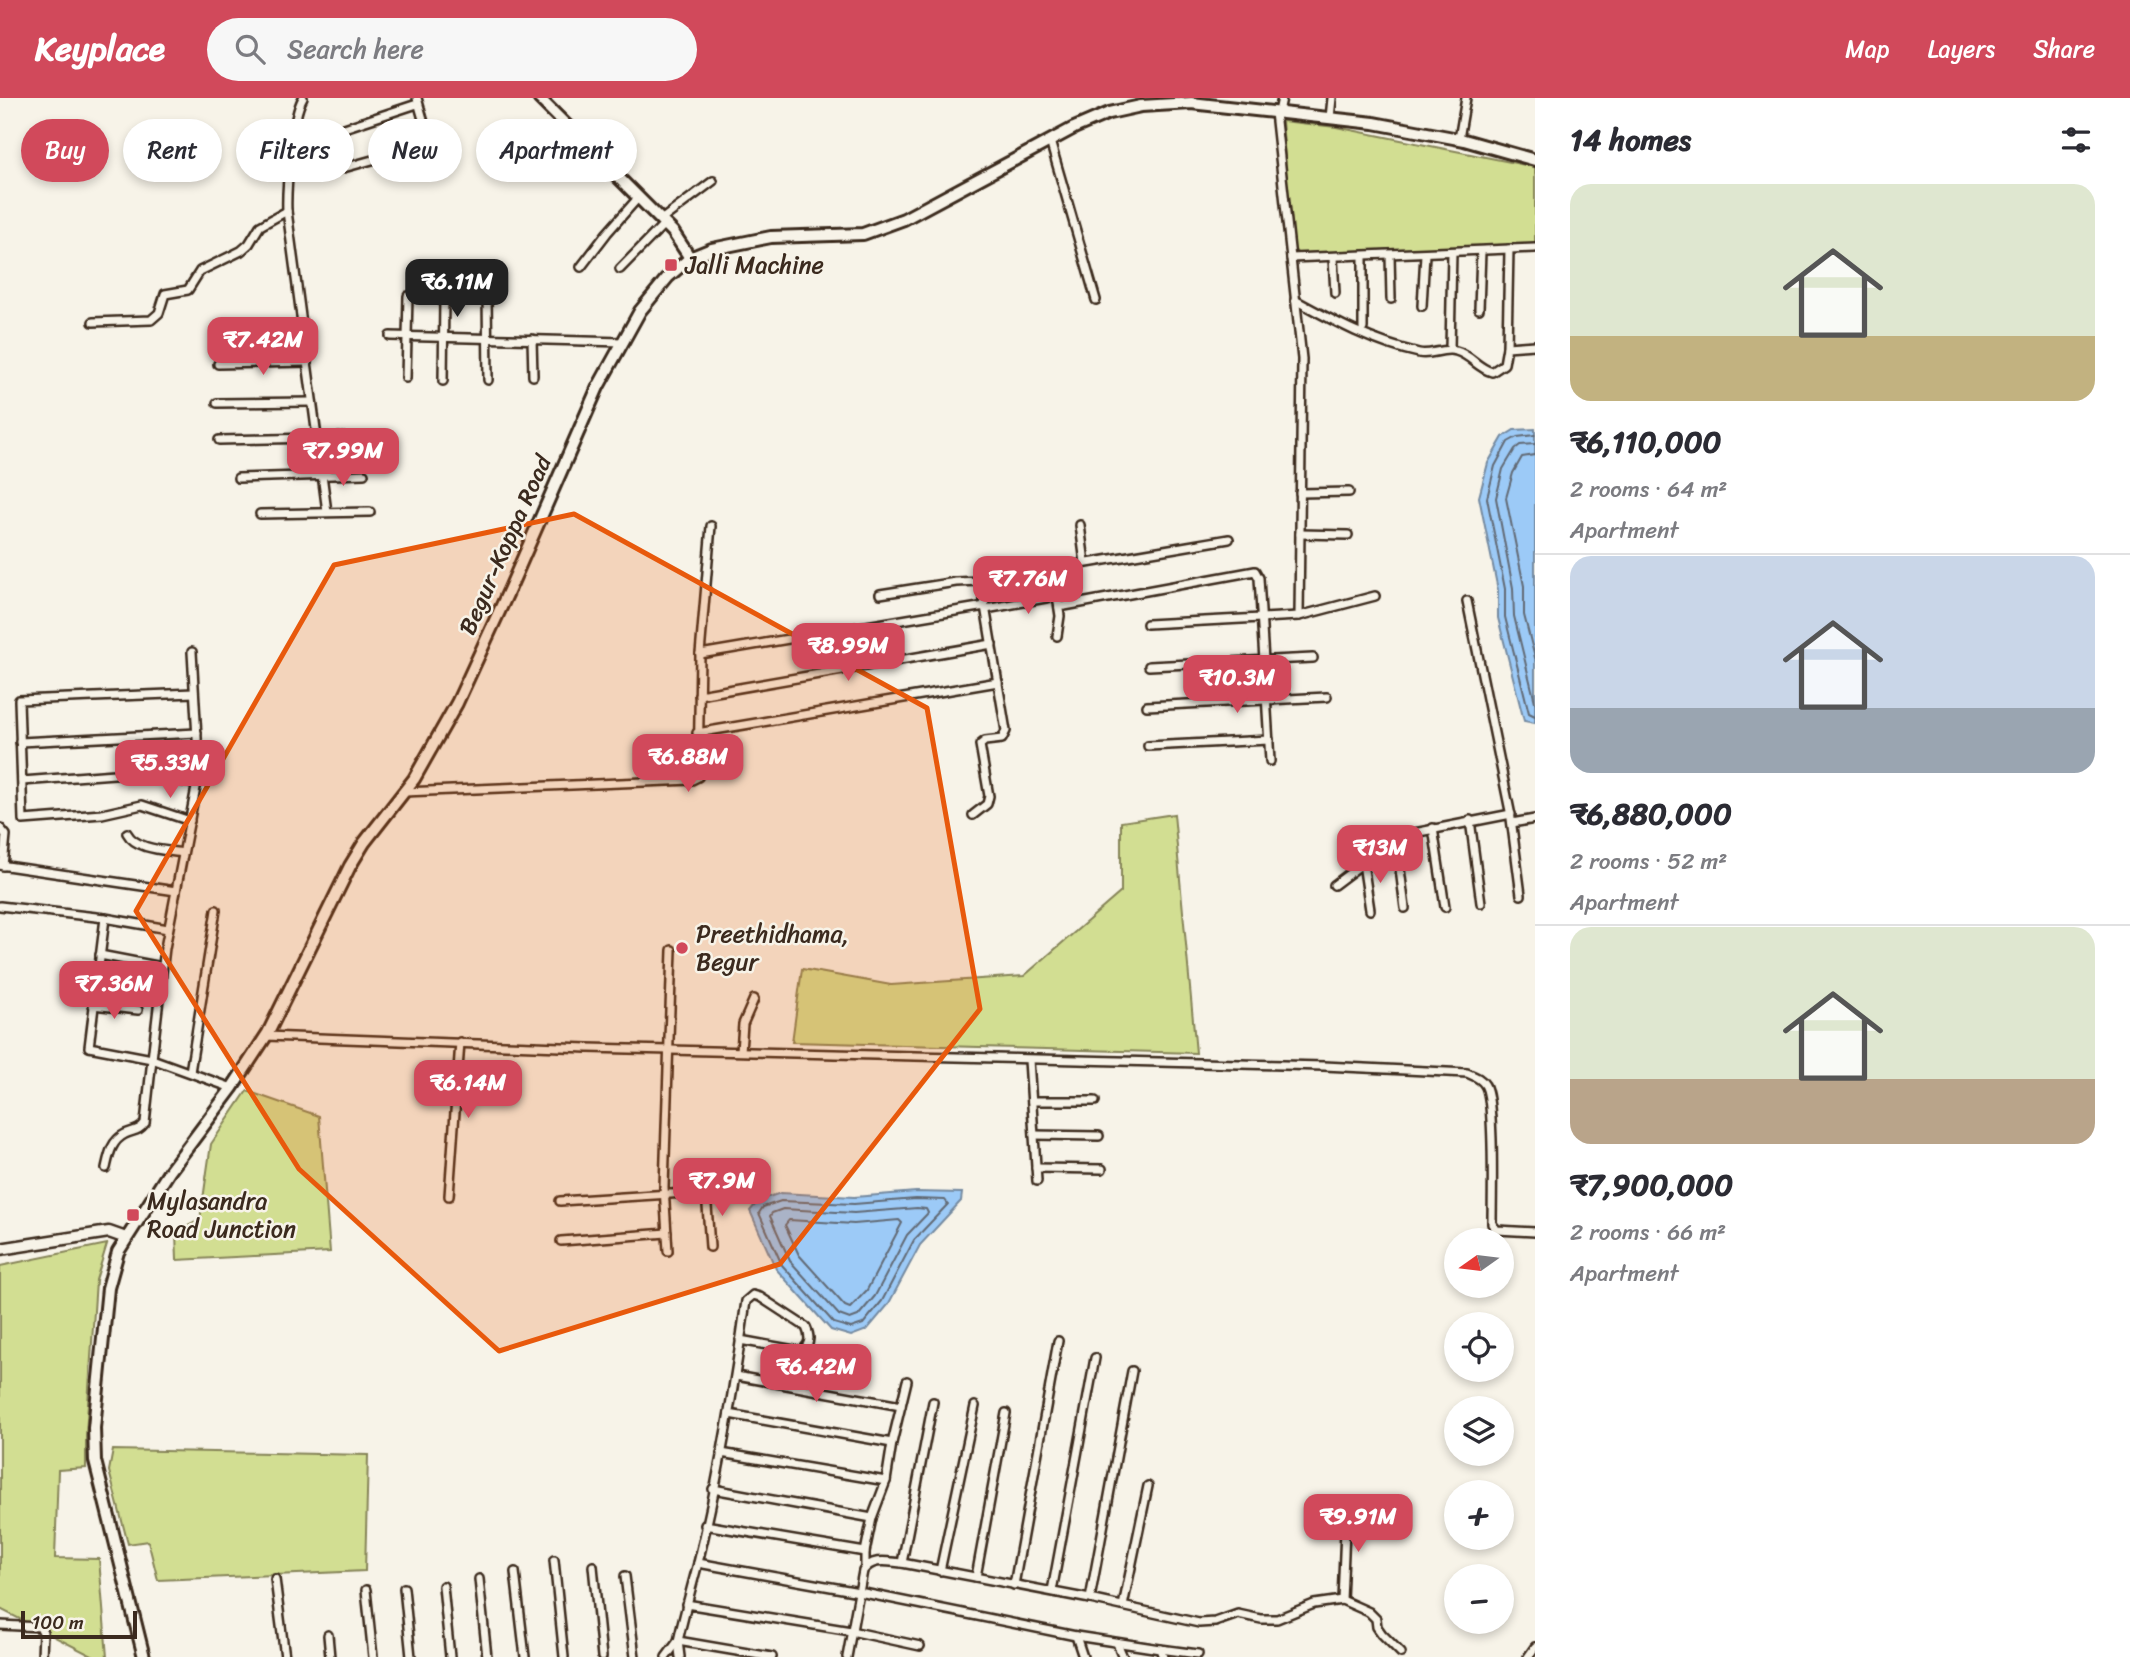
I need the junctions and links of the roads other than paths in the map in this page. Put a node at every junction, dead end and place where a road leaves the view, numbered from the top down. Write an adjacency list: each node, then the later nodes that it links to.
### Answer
1 (303, 98): 17 (street)
2 (539, 98): 16 (main road)
3 (1282, 98): 8 (street)
4 (1332, 98): 9 (street)
5 (1466, 98): 11 (street)
6 (417, 101): 10 (street); 14 (street)
7 (1127, 103): 8 (main road, Begur-Koppa Road); 12 (main road, Begur-Koppa Road)
8 (1277, 112): 9 (main road, Begur-Koppa Road); 27 (street)
9 (1330, 118): 11 (main road, Begur-Koppa Road)
10 (354, 124)
11 (1459, 139): 13 (main road, Begur-Koppa Road)
12 (1050, 141): 26 (main road, Begur-Koppa Road); 36 (street)
13 (1535, 160)
14 (354, 165)
15 (713, 181): 18 (street)
16 (638, 198): 18 (main road); 29 (street)
17 (286, 211): 40 (street); 41 (street)
18 (663, 222): 26 (main road); 30 (street)
19 (1535, 248): 20 (street)
20 (1509, 249): 21 (street); 51 (street)
21 (1481, 251): 22 (street); 39 (street)
22 (1452, 252): 23 (street); 52 (street)
23 (1425, 254): 24 (street); 38 (street)
24 (1391, 256): 25 (street); 34 (street)
25 (1363, 257): 28 (street); 42 (street)
26 (690, 258): 49 (main road, Begur-Koppa Road)
27 (1291, 258): 28 (street); 37 (street)
28 (1333, 258): 31 (street)
29 (581, 267)
30 (620, 269)
31 (1335, 293)
32 (487, 294): 47 (street)
33 (408, 296): 45 (street)
34 (1391, 299)
35 (443, 300): 46 (street)
36 (1097, 300)
37 (1295, 300): 52 (street); 68 (street)
38 (1422, 306)
39 (1479, 309)
40 (93, 322)
41 (302, 328): 43 (street); 53 (street)
42 (1363, 328)
43 (225, 332)
44 (390, 336): 45 (street)
45 (406, 336): 46 (street); 56 (street)
46 (443, 337): 47 (street); 58 (street)
47 (488, 338): 48 (street); 57 (street)
48 (531, 339): 49 (street); 55 (street)
49 (623, 342): 108 (main road, Begur-Koppa Road)
50 (1535, 345): 51 (street)
51 (1507, 346): 52 (street)
52 (1450, 349)
53 (307, 362): 54 (street); 59 (street)
54 (218, 365)
55 (533, 376)
56 (406, 378)
57 (488, 380)
58 (443, 381)
59 (312, 402): 60 (street); 62 (street)
60 (217, 403)
61 (363, 437): 62 (street)
62 (317, 438): 63 (street); 65 (street)
63 (219, 440)
64 (364, 474): 65 (street)
65 (322, 475): 66 (street); 69 (street)
66 (238, 478)
67 (1349, 492): 68 (street)
68 (1300, 493): 74 (street)
69 (327, 512): 70 (street); 71 (street)
70 (370, 512)
71 (260, 514)
72 (1080, 525): 77 (street)
73 (711, 526): 90 (street)
74 (1300, 534): 75 (street); 84 (street)
75 (1348, 535)
76 (1229, 539): 77 (street)
77 (1085, 563): 78 (street)
78 (981, 581): 79 (street); 83 (street)
79 (880, 594)
80 (1375, 596): 84 (street)
81 (1467, 601): 109 (street)
82 (1059, 607): 83 (street); 85 (street); 87 (street)
83 (985, 608): 88 (street); 90 (street)
84 (1299, 616): 85 (street)
85 (1262, 618): 86 (street); 92 (street)
86 (1147, 624)
87 (1057, 636)
88 (992, 644): 94 (street); 96 (street)
89 (192, 652): 95 (street)
90 (700, 654): 96 (street)
91 (1313, 658): 92 (street)
92 (1264, 660): 93 (street); 98 (street)
93 (1149, 666)
94 (998, 682): 101 (street); 110 (street)
95 (194, 693): 100 (street); 103 (street)
96 (699, 695): 101 (street)
97 (1327, 697): 98 (street)
98 (1267, 699): 99 (street); 102 (street)
99 (1147, 706)
100 (197, 733): 103 (street); 107 (street)
101 (697, 733): 108 (street)
102 (1269, 740): 104 (street); 105 (street)
103 (20, 742): 106 (street)
104 (1148, 746)
105 (1270, 761)
106 (22, 782): 107 (street); 113 (street)
107 (197, 784): 113 (street)
108 (404, 792): 139 (main road, Begur-Koppa Road)
109 (1511, 814): 111 (street); 114 (street)
110 (973, 815)
111 (1471, 820): 116 (street); 125 (street)
112 (1535, 820): 114 (street)
113 (190, 821): 119 (street)
114 (1512, 823): 124 (street)
115 (0, 828): 121 (street)
116 (1433, 828): 118 (street); 127 (street)
117 (127, 833): 119 (street)
118 (1396, 838): 120 (street); 128 (street)
119 (183, 853): 123 (street)
120 (1363, 863): 122 (street); 130 (street)
121 (2, 866): 123 (street)
122 (1334, 885)
123 (176, 891): 132 (street)
124 (1521, 895)
125 (1481, 903)
126 (0, 906): 131 (street)
127 (1445, 907)
128 (1405, 908)
129 (216, 910): 145 (street)
130 (1370, 910)
131 (104, 918): 132 (street); 134 (street)
132 (168, 929): 135 (street)
133 (672, 950): 141 (street)
134 (100, 955): 135 (street); 137 (street)
135 (163, 967): 143 (street)
136 (754, 999): 142 (street)
137 (93, 1005): 138 (street); 143 (street)
138 (138, 1010)
139 (266, 1035): 140 (street); 146 (main road, Begur-Koppa Road)
140 (460, 1042): 141 (street); 158 (street)
141 (670, 1049): 142 (street); 157 (street)
142 (741, 1051): 144 (street)
143 (152, 1059): 145 (street); 151 (street)
144 (1029, 1060): 147 (street); 160 (street)
145 (190, 1072): 146 (street)
146 (232, 1088): 162 (main road, Begur-Koppa Road)
147 (1032, 1101): 148 (street); 149 (street)
148 (1095, 1101)
149 (1034, 1135): 150 (street); 152 (street)
150 (1099, 1136)
151 (106, 1168)
152 (1036, 1168): 153 (street); 154 (street)
153 (1102, 1169)
154 (1037, 1181)
155 (733, 1190): 156 (street)
156 (706, 1192): 157 (street); 164 (street)
157 (664, 1195): 159 (street); 161 (street)
158 (449, 1196)
159 (560, 1201)
160 (1535, 1231)
161 (667, 1233): 163 (street); 166 (street)
162 (126, 1238): 165 (street); 220 (main road, Begur-Koppa Road)
163 (561, 1241)
164 (710, 1247)
165 (0, 1249)
166 (668, 1251)
167 (740, 1340): 167 (street); 171 (street)
168 (1058, 1341): 198 (street)
169 (1096, 1358): 202 (street)
170 (1132, 1371): 204 (street)
171 (736, 1376): 174 (street); 177 (street)
172 (907, 1381): 174 (street)
173 (933, 1402): 189 (street)
174 (901, 1406): 178 (street)
175 (975, 1406): 192 (street)
176 (1006, 1413): 195 (street)
177 (729, 1414): 178 (street); 179 (street)
178 (892, 1443): 180 (street)
179 (721, 1453): 180 (street); 182 (street)
180 (886, 1481): 184 (street)
181 (1148, 1486): 207 (street)
182 (713, 1489): 184 (street); 185 (street)
183 (1346, 1507): 205 (street)
184 (872, 1518): 186 (street)
185 (705, 1525): 186 (street); 188 (street)
186 (865, 1552): 191 (street)
187 (554, 1560): 228 (street)
188 (698, 1563): 203 (street); 206 (street)
189 (902, 1563): 191 (street); 192 (street)
190 (593, 1566): 229 (street)
191 (865, 1567): 203 (street)
192 (940, 1571): 195 (street)
193 (515, 1572): 227 (street)
194 (625, 1576): 230 (street)
195 (976, 1577): 198 (street)
196 (275, 1579): 221 (street)
197 (479, 1579): 226 (street)
198 (1014, 1585): 202 (street)
199 (443, 1586): 225 (street)
200 (404, 1588): 224 (street)
201 (366, 1590): 223 (street)
202 (1052, 1591): 204 (street)
203 (859, 1592): 209 (street); 211 (street)
204 (1090, 1599): 207 (street)
205 (1342, 1600): 207 (street); 217 (street)
206 (686, 1604): 209 (street); 212 (street)
207 (1123, 1606)
208 (0, 1625): 219 (street)
209 (851, 1631): 214 (street); 234 (street)
210 (328, 1635): 222 (street)
211 (1076, 1636): 213 (street); 235 (street)
212 (678, 1641): 231 (street); 232 (street); 233 (street)
213 (1117, 1643): 216 (street); 236 (street)
214 (920, 1646)
215 (1535, 1647): 237 (street)
216 (1162, 1653): 218 (street)
217 (1401, 1653)
218 (1198, 1654)
219 (42, 1657)
220 (144, 1657)
221 (285, 1657)
222 (330, 1657)
223 (373, 1657)
224 (411, 1657)
225 (450, 1657)
226 (487, 1657)
227 (525, 1657)
228 (564, 1657)
229 (602, 1657)
230 (635, 1657)
231 (666, 1657)
232 (680, 1657)
233 (772, 1657)
234 (847, 1657)
235 (1083, 1657)
236 (1123, 1657)
237 (1528, 1657)

